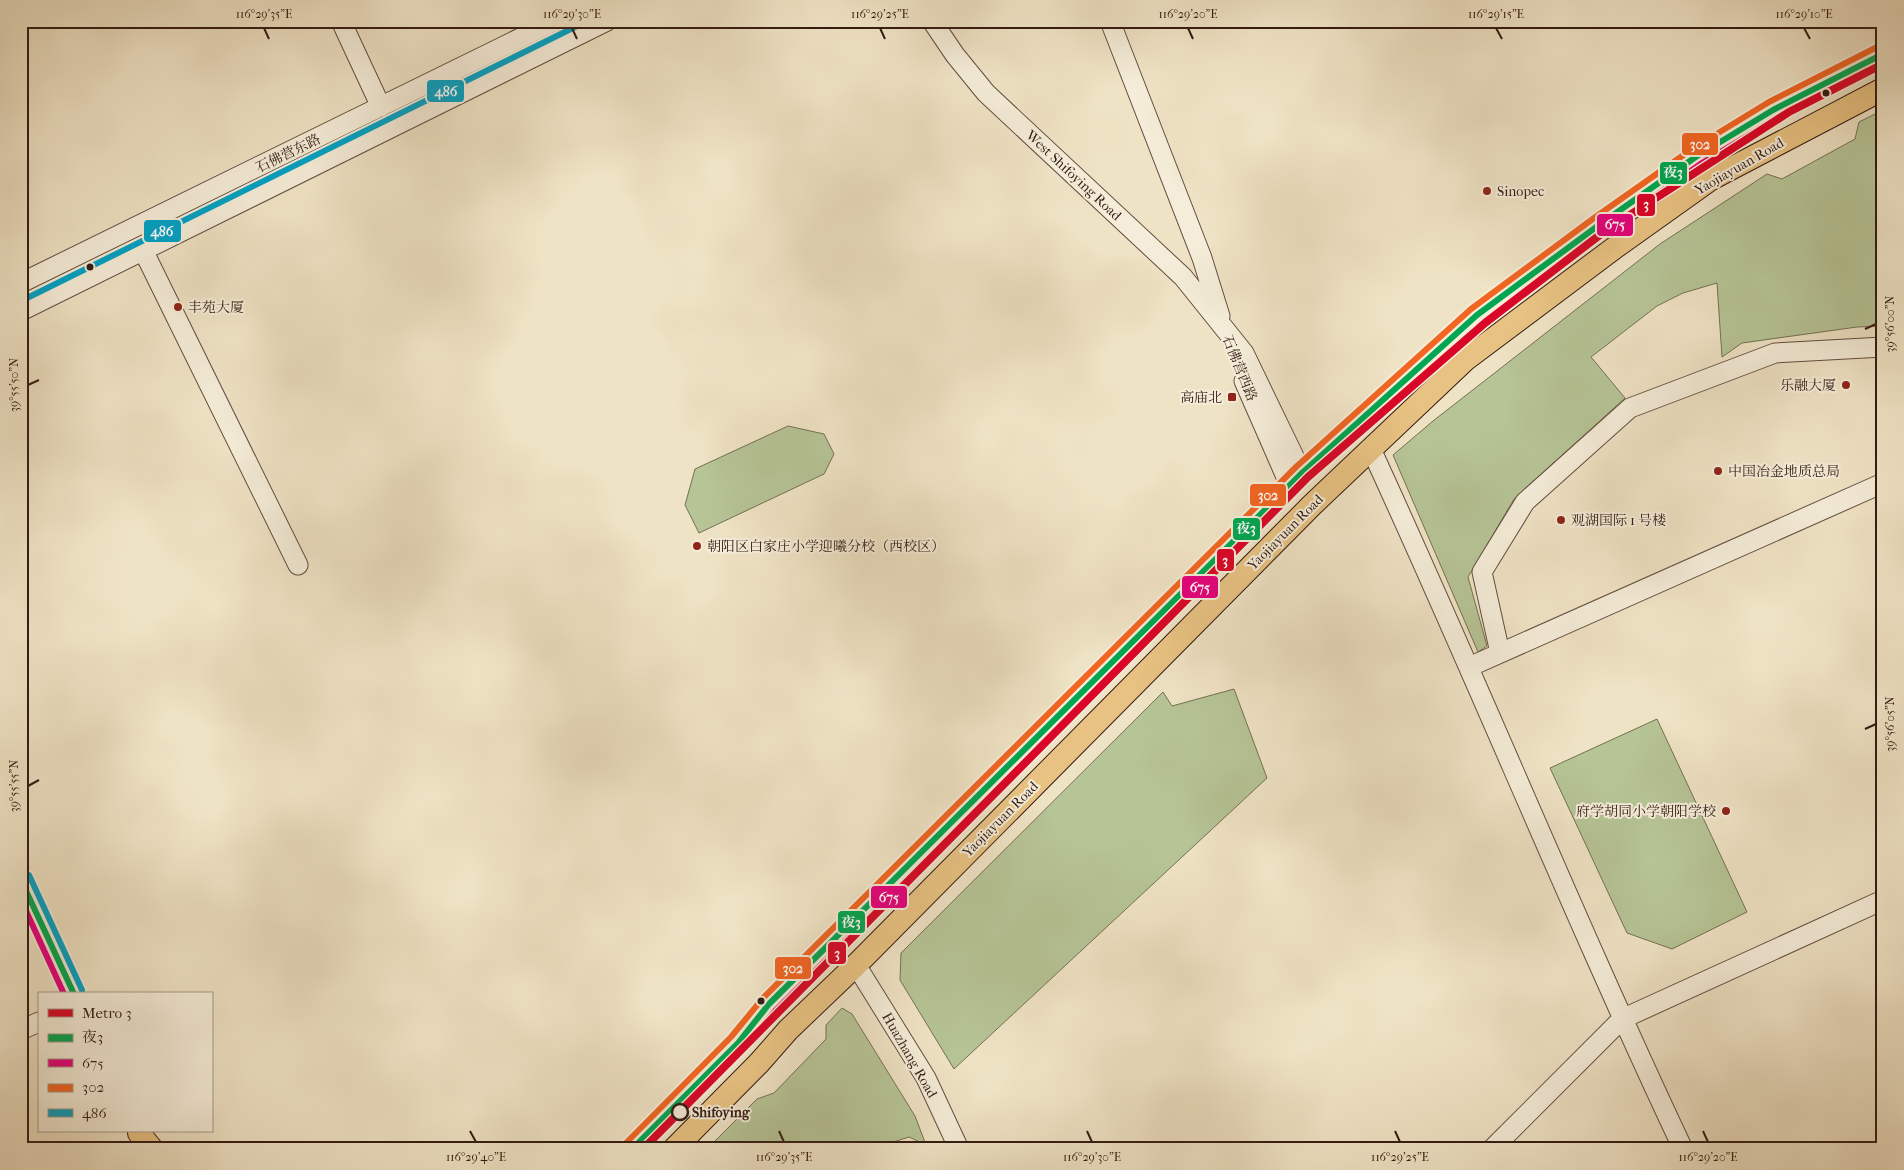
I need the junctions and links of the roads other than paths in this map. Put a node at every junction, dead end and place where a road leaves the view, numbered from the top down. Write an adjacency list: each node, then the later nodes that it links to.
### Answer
1 (341, 21): 8 (street)
2 (555, 21): 8 (street, 石佛营东路)
3 (607, 21): 9 (street, 石佛营东路)
4 (932, 21): 12 (street, West Shifoying Road)
5 (1110, 21): 12 (street)
6 (1883, 54): 15 (main road, Yaojiayuan Road)
7 (1883, 89): 14 (main road, Yaojiayuan Road)
8 (381, 107): 10 (street, 石佛营东路)
9 (144, 250): 11 (street, 石佛营东路); 17 (street)
10 (21, 283)
11 (21, 311)
12 (1222, 324): 15 (street, 石佛营西路)
13 (1883, 347): 18 (street)
14 (1371, 449): 19 (street); 22 (main road, Yaojiayuan Road)
15 (1296, 479): 27 (main road, Yaojiayuan Road)
16 (1883, 483): 18 (street)
17 (298, 565)
18 (1500, 653): 19 (street)
19 (1469, 667): 24 (street)
20 (21, 880): 23 (street)
21 (1883, 900): 24 (street)
22 (856, 965): 28 (main road, Yaojiayuan Road); 29 (street, Huazhang Road)
23 (73, 992)
24 (1622, 1019): 30 (street); 31 (street)
25 (38, 1022): 26 (street)
26 (21, 1030)
27 (632, 1149)
28 (674, 1149)
29 (959, 1149)
30 (1492, 1149)
31 (1683, 1149)

